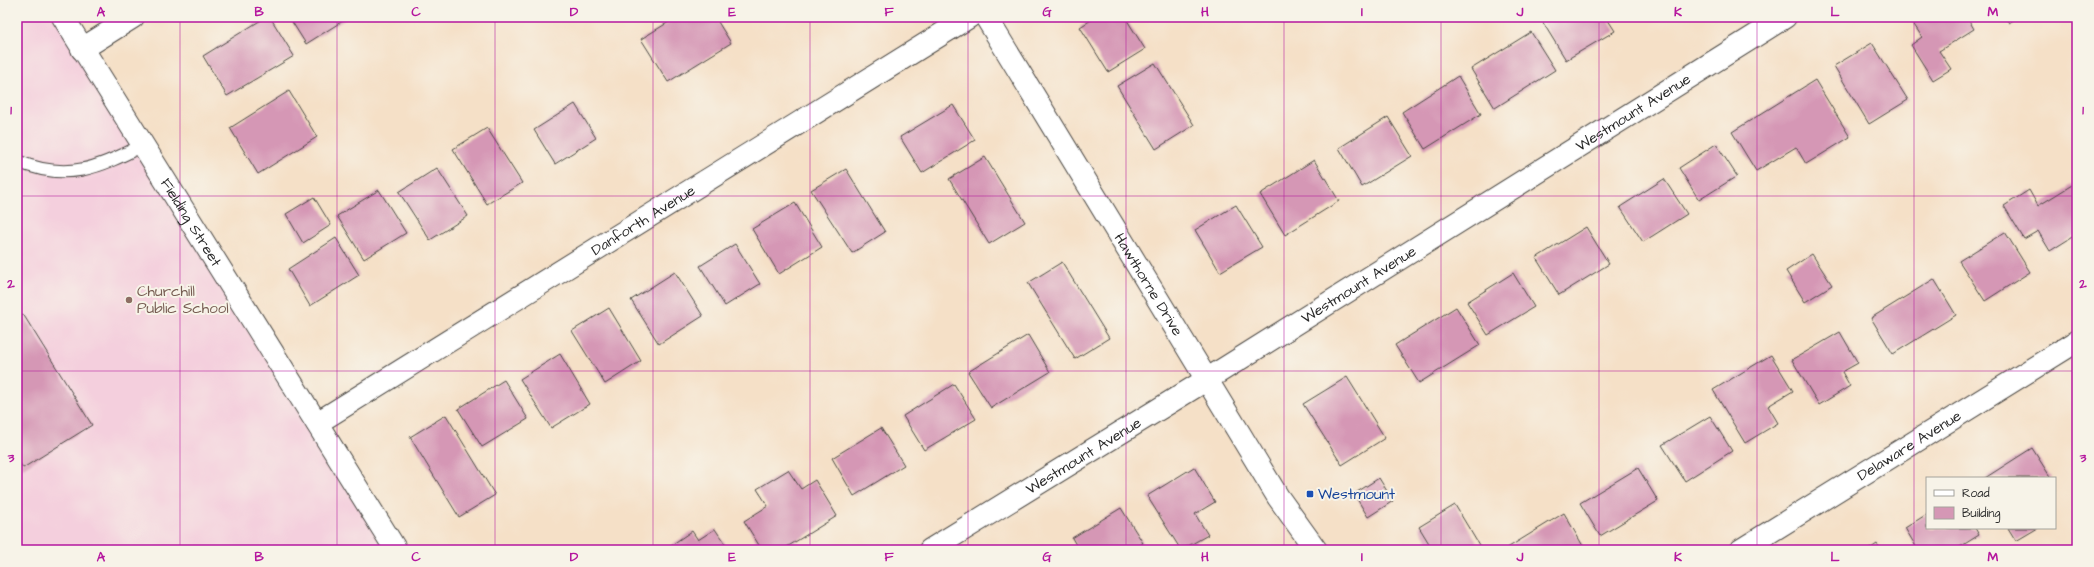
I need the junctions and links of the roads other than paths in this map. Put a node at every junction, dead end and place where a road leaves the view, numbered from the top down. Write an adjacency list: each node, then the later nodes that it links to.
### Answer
1 (63, 17): 6 (street, Fielding Street)
2 (133, 17): 6 (street)
3 (969, 17): 11 (street, Danforth Avenue)
4 (986, 17): 10 (street, Hawthorne Drive)
5 (1785, 17): 10 (street, Westmount Avenue)
6 (82, 49): 7 (street, Fielding Street)
7 (143, 145): 8 (lane); 11 (street, Fielding Street)
8 (17, 161)
9 (2077, 341): 15 (street, Delaware Avenue)
10 (1206, 380): 13 (street, Westmount Avenue); 14 (street, Hawthorne Drive)
11 (317, 423): 12 (street, Fielding Street)
12 (396, 550)
13 (930, 550)
14 (1316, 550)
15 (1741, 550)

